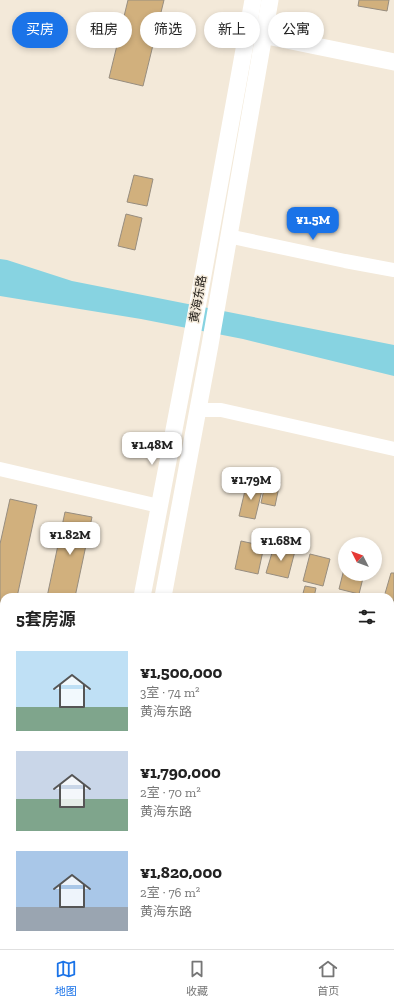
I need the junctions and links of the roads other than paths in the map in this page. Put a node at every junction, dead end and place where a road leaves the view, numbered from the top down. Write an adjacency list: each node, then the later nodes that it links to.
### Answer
1 (254, 0): 3 (street, 黄海东路)
2 (270, 0): 4 (street, 黄海东路)
3 (254, 12)
4 (260, 22)
5 (260, 34): 8 (street)
6 (252, 48): 14 (street, 黄海东路)
7 (253, 48): 9 (street, 黄海东路)
8 (394, 62)
9 (228, 236): 10 (street); 11 (street, 黄海东路)
10 (394, 270)
11 (198, 410): 12 (street); 16 (street, 黄海东路)
12 (394, 449)
13 (0, 469): 14 (street)
14 (159, 506): 15 (street, 黄海东路)
15 (143, 593)
16 (164, 593)

